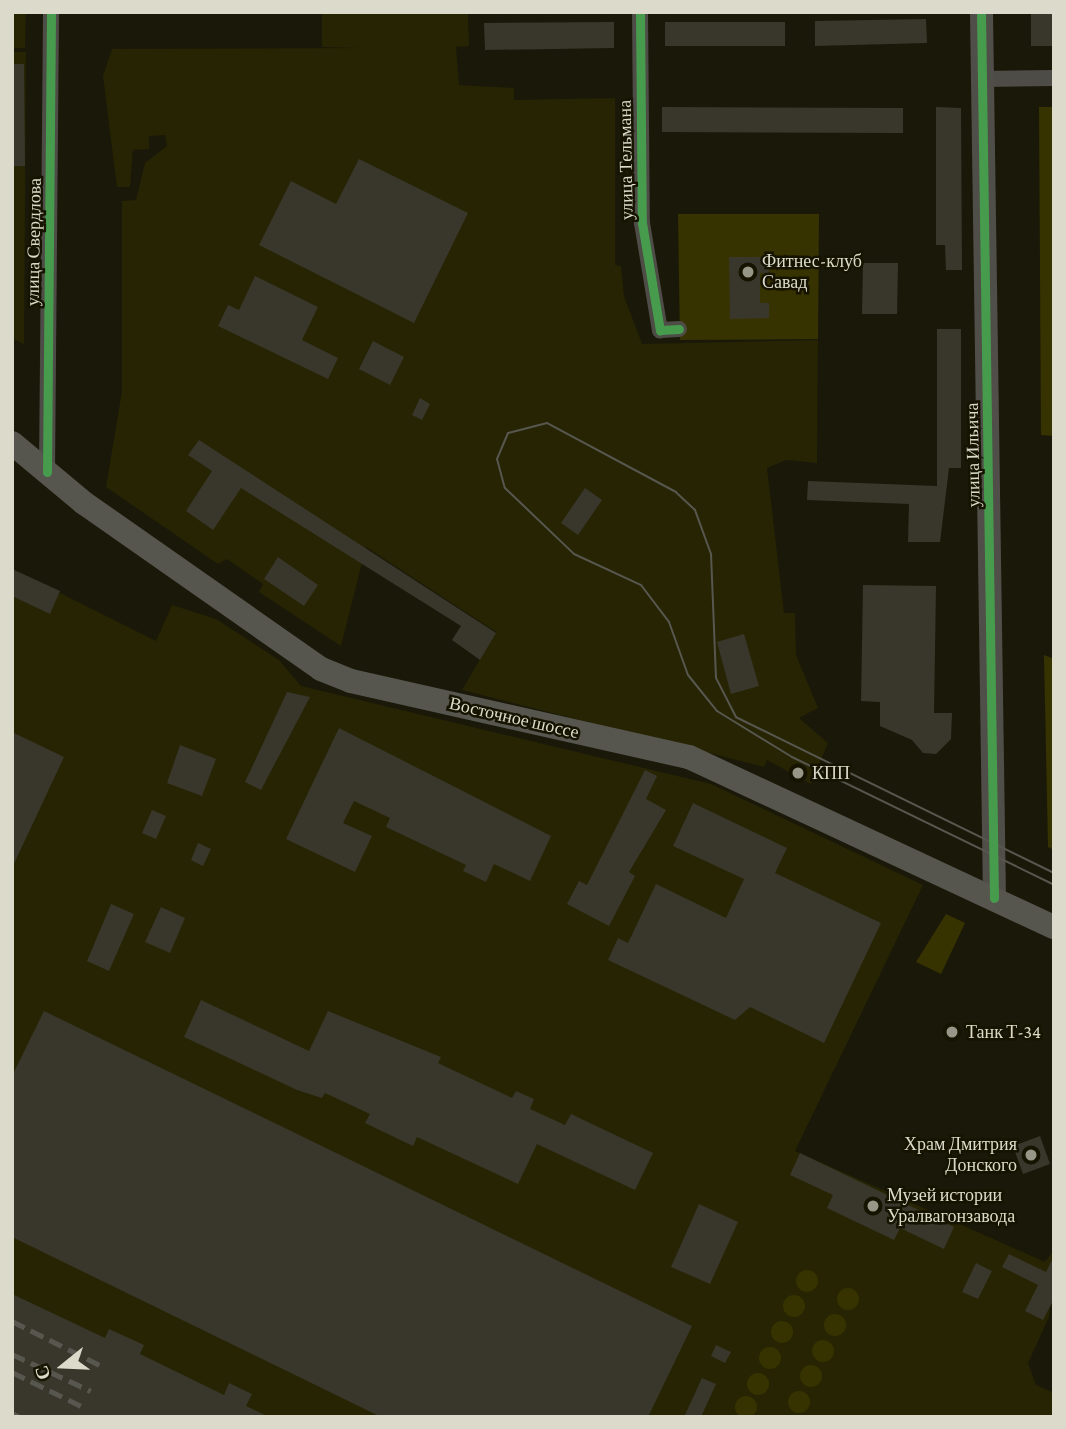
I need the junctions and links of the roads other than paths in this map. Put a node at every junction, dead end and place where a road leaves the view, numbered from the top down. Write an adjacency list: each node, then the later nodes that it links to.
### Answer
1 (51, 12): 8 (street, улица Свердлова)
2 (640, 12): 6 (street, улица Тельмана)
3 (981, 12): 5 (street, улица Ильича)
4 (1054, 78): 5 (street)
5 (982, 79): 9 (street, улица Ильича)
6 (679, 329)
7 (12, 443): 8 (main road, Восточное шоссе)
8 (47, 472): 9 (main road, Восточное шоссе)
9 (994, 898): 10 (main road, Восточное шоссе)
10 (1054, 927)

